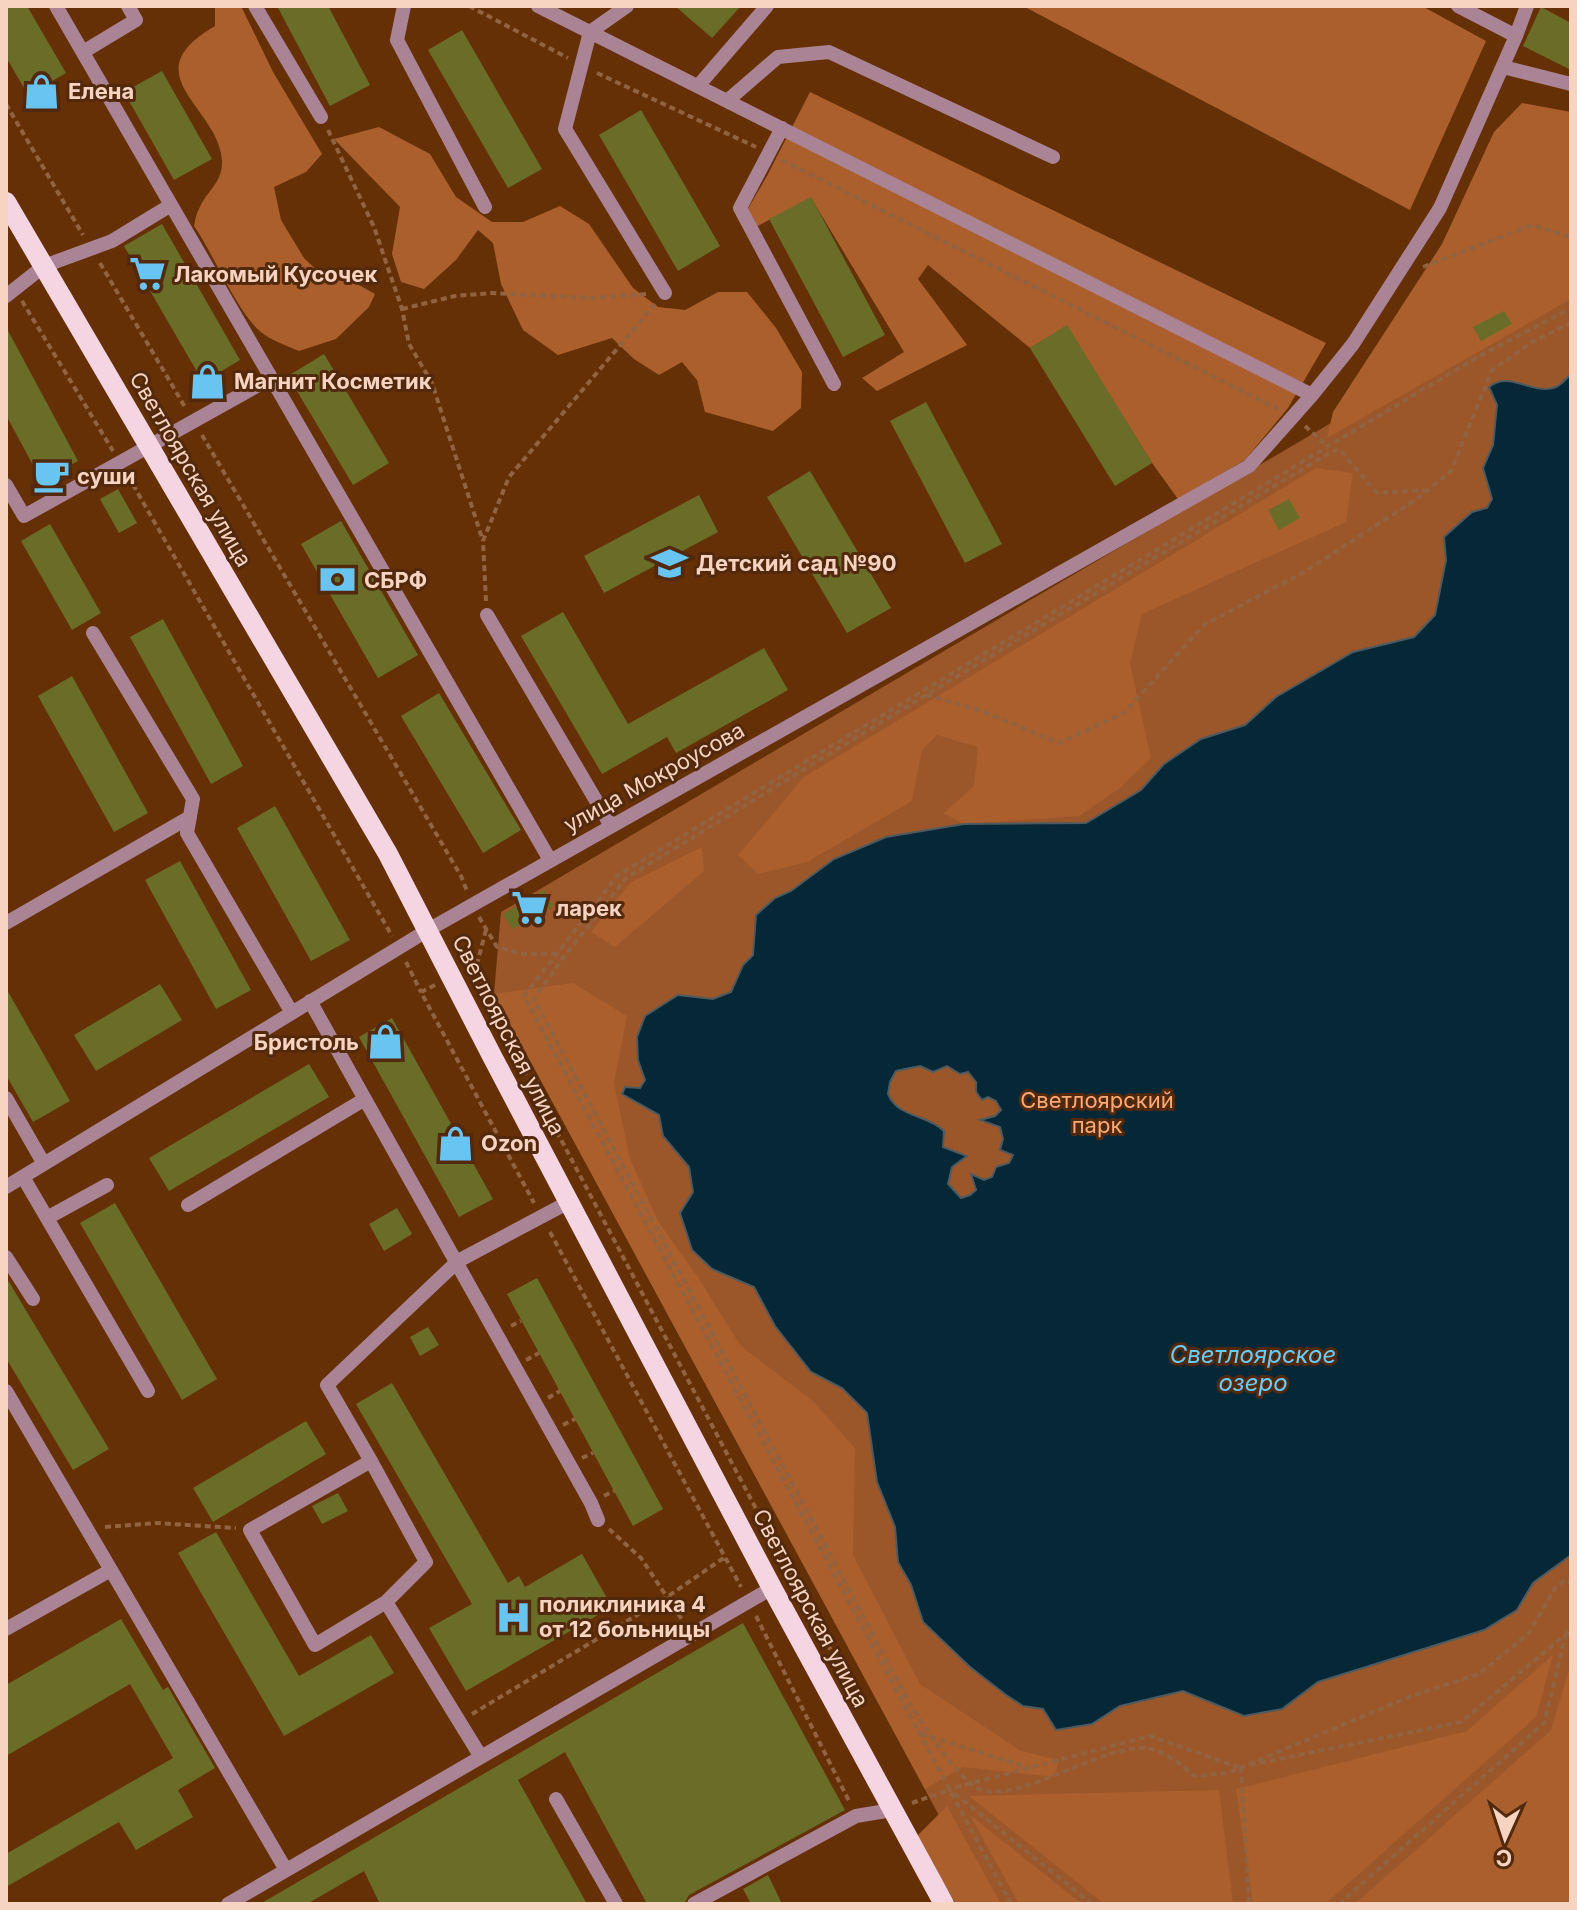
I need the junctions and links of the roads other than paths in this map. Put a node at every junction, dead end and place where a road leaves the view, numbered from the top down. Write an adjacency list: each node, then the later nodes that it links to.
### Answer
1 (56, 6): 12 (street)
2 (128, 6): 12 (street)
3 (255, 6): 17 (street)
4 (404, 6): 22 (street)
5 (538, 6): 10 (street)
6 (627, 6): 10 (street)
7 (767, 6): 15 (street)
8 (1458, 6): 11 (street)
9 (1527, 6): 11 (street, улица Мокроусова)
10 (590, 32): 15 (street); 25 (street)
11 (1516, 36): 13 (street, улица Мокроусова)
12 (83, 52): 21 (street)
13 (1503, 67): 14 (street); 28 (street, улица Мокроусова)
14 (1571, 84)
15 (698, 86): 16 (street)
16 (727, 101): 18 (street); 19 (street)
17 (321, 117)
18 (782, 128): 27 (street); 28 (street)
19 (1053, 157)
20 (6, 202): 23 (main road, Светлоярская улица)
21 (171, 205): 23 (street); 26 (street)
22 (485, 207)
23 (44, 266): 24 (street); 29 (main road, Светлоярская улица)
24 (11, 293)
25 (665, 293)
26 (271, 378): 29 (street); 35 (street)
27 (834, 384)
28 (1312, 395): 34 (street, улица Мокроусова)
29 (149, 446): 30 (street); 37 (main road, Светлоярская улица)
30 (6, 485)
31 (487, 615): 34 (street)
32 (93, 633): 33 (street)
33 (190, 817): 36 (street); 39 (street)
34 (611, 826): 35 (street, улица Мокроусова)
35 (550, 860): 37 (street, улица Мокроусова)
36 (6, 923)
37 (428, 930): 38 (street, улица Мокроусова); 46 (main road, Светлоярская улица)
38 (310, 1001): 39 (street, улица Мокроусова); 41 (street)
39 (292, 1013): 42 (street, улица Мокроусова)
40 (6, 1098): 42 (street)
41 (365, 1099): 47 (street); 50 (street)
42 (44, 1164): 43 (street, улица Мокроусова)
43 (23, 1177): 45 (street, улица Мокроусова); 48 (street)
44 (107, 1185): 48 (street)
45 (6, 1187)
46 (569, 1202): 50 (street); 57 (main road, Светлоярская улица)
47 (188, 1205)
48 (47, 1218): 53 (street)
49 (6, 1257): 51 (street)
50 (458, 1261): 54 (street); 55 (street)
51 (33, 1299)
52 (6, 1391): 56 (street)
53 (148, 1391)
54 (371, 1461): 58 (street); 58 (street)
55 (598, 1520)
56 (111, 1570): 59 (street); 63 (street)
57 (772, 1588): 60 (street); 62 (main road, Светлоярская улица)
58 (386, 1602): 60 (street)
59 (6, 1629)
60 (481, 1757): 63 (street)
61 (556, 1799): 65 (street)
62 (892, 1810): 66 (street); 67 (main road, Светлоярская улица)
63 (286, 1870): 64 (street)
64 (228, 1904)
65 (616, 1904)
66 (694, 1904)
67 (944, 1904)

